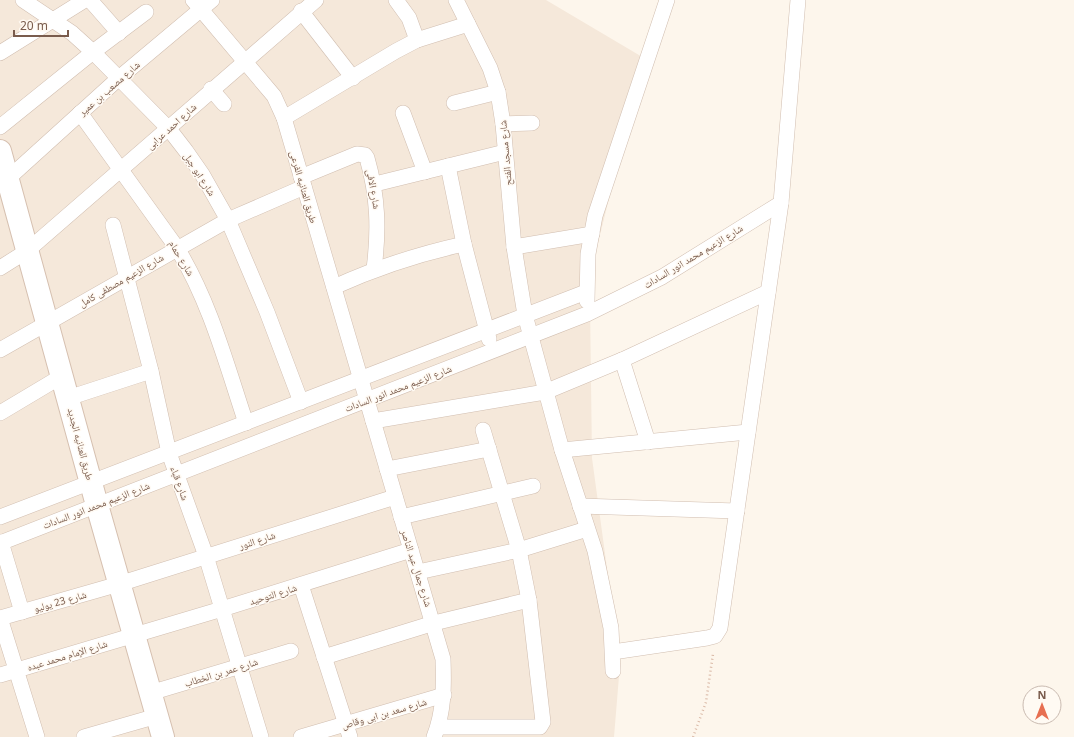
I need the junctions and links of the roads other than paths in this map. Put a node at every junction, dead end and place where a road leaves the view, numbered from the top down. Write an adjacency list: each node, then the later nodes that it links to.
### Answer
1 (23, 0): 13 (street, شارع ابو جبل)
2 (86, 0): 13 (street)
3 (90, 0): 15 (street)
4 (212, 0): 10 (street, شارع مصعب بن عمير)
5 (316, 0): 11 (street, شارع احمد عرابى)
6 (396, 0): 16 (street)
7 (456, 0): 14 (street, شارع مسجد الفتح)
8 (667, 0): 44 (street)
9 (798, 0): 41 (street)
10 (197, 5): 19 (street, طريق العنانيه الفرعى); 20 (street, شارع مصعب بن عمير)
11 (302, 11): 19 (street, شارع احمد عرابى); 21 (street)
12 (146, 12): 15 (street)
13 (53, 20): 17 (street, شارع ابو جبل); 18 (street)
14 (468, 24): 16 (street); 23 (street, شارع مسجد الفتح)
15 (120, 33): 17 (street)
16 (418, 40): 21 (street)
17 (93, 52): 20 (street, شارع ابو جبل); 31 (street)
18 (0, 53)
19 (244, 61): 22 (street, شارع احمد عرابى); 28 (street, طريق العنانيه الفرعى)
20 (119, 78): 26 (street, شارع مصعب بن عمير); 32 (street, شارع ابو جبل)
21 (353, 78): 28 (street)
22 (212, 89): 24 (street); 32 (street, شارع احمد عرابى)
23 (498, 92): 25 (street); 30 (street, شارع مسجد الفتح)
24 (224, 104)
25 (454, 104)
26 (80, 113): 36 (street, شارع حمام); 38 (street, شارع مصعب بن عمير)
27 (403, 113): 37 (street)
28 (284, 118): 39 (street, طريق العنانيه الفرعى)
29 (532, 123): 30 (street)
30 (503, 124): 34 (street, شارع مسجد الفتح)
31 (0, 127)
32 (169, 129): 36 (street, شارع احمد عرابى); 42 (street, شارع ابو جبل)
33 (0, 151): 38 (street, طريق العنانيه الجديد)
34 (505, 152): 35 (street); 46 (street, شارع مسجد الفتح)
35 (448, 166): 37 (street); 45 (street)
36 (122, 170): 47 (street, شارع حمام); 48 (street, شارع احمد عرابى)
37 (425, 172): 40 (street)
38 (4, 182): 48 (street, طريق العنانيه الجديد)
39 (303, 182): 40 (street, شارع الافى); 42 (street, شارع الزعيم مصطفى كامل); 52 (street, طريق العنانيه الفرعى)
40 (375, 184): 50 (street, شارع الافى)
41 (781, 203): 54 (street); 55 (street, شارع الزعيم محمد انور السادات)
42 (228, 220): 47 (street, شارع الزعيم مصطفى كامل); 69 (street, شارع ابو جبل)
43 (113, 225): 51 (street, شارع قباء)
44 (592, 234): 46 (street); 53 (street)
45 (464, 244): 50 (street); 58 (street)
46 (514, 247): 56 (street, شارع مسجد الفتح)
47 (177, 248): 51 (street, شارع الزعيم مصطفى كامل); 72 (street, شارع حمام)
48 (27, 251): 49 (street, شارع احمد عرابى); 57 (street, طريق العنانيه الجديد)
49 (0, 268)
50 (374, 269): 52 (street)
51 (126, 277): 57 (street, شارع الزعيم مصطفى كامل); 63 (street, شارع قباء)
52 (334, 287): 65 (street, طريق العنانيه الفرعى)
53 (586, 292): 55 (street); 56 (street)
54 (768, 292): 62 (street); 74 (street)
55 (587, 314): 59 (street, شارع الزعيم محمد انور السادات)
56 (525, 315): 58 (street); 59 (street, شارع مسجد الفتح)
57 (47, 323): 60 (street, شارع الزعيم مصطفى كامل); 64 (street, طريق العنانيه الجديد)
58 (487, 330): 61 (street); 65 (street)
59 (531, 336): 61 (street, شارع الزعيم محمد انور السادات); 66 (street, شارع مسجد الفتح)
60 (0, 350)
61 (492, 351): 68 (street, شارع الزعيم محمد انور السادات)
62 (622, 360): 66 (street); 75 (street)
63 (151, 371): 67 (street); 78 (street, شارع قباء)
64 (62, 376): 67 (street, طريق العنانيه الجديد); 70 (street)
65 (362, 379): 68 (street, طريق العنانيه الفرعى); 69 (street)
66 (545, 392): 71 (street); 77 (street, شارع مسجد الفتح)
67 (68, 398): 81 (street, طريق العنانيه الجديد)
68 (367, 400): 71 (street, شارع جمال عبد الناصر); 80 (street, شارع الزعيم محمد انور السادات)
69 (302, 402): 72 (street)
70 (0, 413)
71 (373, 421): 79 (street, شارع جمال عبد الناصر)
72 (246, 423): 78 (street)
73 (483, 430): 76 (street)
74 (748, 432): 75 (street); 87 (street)
75 (648, 442): 77 (street)
76 (489, 448): 79 (street); 83 (street)
77 (562, 450): 86 (street, شارع مسجد الفتح)
78 (169, 453): 80 (street, شارع قباء); 81 (street)
79 (387, 469): 84 (street, شارع جمال عبد الناصر)
80 (177, 474): 85 (street, شارع الزعيم محمد انور السادات); 94 (street, شارع قباء)
81 (91, 482): 85 (street, طريق العنانيه الجديد); 88 (street)
82 (533, 486): 83 (street)
83 (503, 493): 89 (street); 93 (street)
84 (395, 497): 89 (street, شارع جمال عبد الناصر); 94 (street, شارع النور)
85 (97, 505): 91 (street, شارع الزعيم محمد انور السادات); 96 (street, طريق العنانيه الجديد)
86 (580, 506): 87 (street); 90 (street, شارع مسجد الفتح)
87 (737, 511): 105 (street)
88 (0, 517)
89 (401, 517): 92 (street, شارع جمال عبد الناصر)
90 (587, 529): 93 (street); 105 (street, شارع مسجد الفتح)
91 (1, 542): 100 (street)
92 (410, 550): 95 (street, شارع جمال عبد الناصر); 97 (street, شارع التوحيد)
93 (519, 550): 95 (street); 98 (street)
94 (206, 556): 96 (street, شارع النور); 99 (street, شارع قباء)
95 (418, 572): 102 (street, شارع جمال عبد الناصر)
96 (119, 584): 100 (street, شارع 23 يوليو); 103 (street, طريق العنانيه الجديد)
97 (301, 585): 99 (street, شارع التوحيد); 106 (street)
98 (529, 600): 102 (street); 116 (street)
99 (222, 609): 103 (street, شارع التوحيد); 107 (street, شارع قباء)
100 (22, 612): 101 (street, شارع 23 يوليو)
101 (0, 618): 108 (street)
102 (434, 623): 106 (street); 112 (street, شارع جمال عبد الناصر)
103 (134, 634): 108 (street, شارع الإمام محمد عبده); 111 (street, طريق العنانيه الجديد)
104 (291, 651): 107 (street, شارع عمر بن الخطاب)
105 (613, 652): 109 (street, شارع مسجد الفتح)
106 (324, 656): 114 (street)
107 (240, 666): 111 (street, شارع عمر بن الخطاب); 120 (street, شارع قباء)
108 (16, 670): 110 (street, شارع الإمام محمد عبده); 117 (street)
109 (613, 671)
110 (0, 675)
111 (150, 693): 113 (street, طريق العنانيه الجديد)
112 (444, 695): 114 (street, شارع سعد بن ابى وقاص); 115 (street, شارع جمال عبد الناصر)
113 (157, 716): 118 (street); 119 (street, طريق العنانيه الجديد)
114 (348, 730): 121 (street, شارع سعد بن ابى وقاص)
115 (436, 732): 116 (street)
116 (504, 732)
117 (37, 737)
118 (84, 737)
119 (163, 737)
120 (261, 737)
121 (301, 737)

